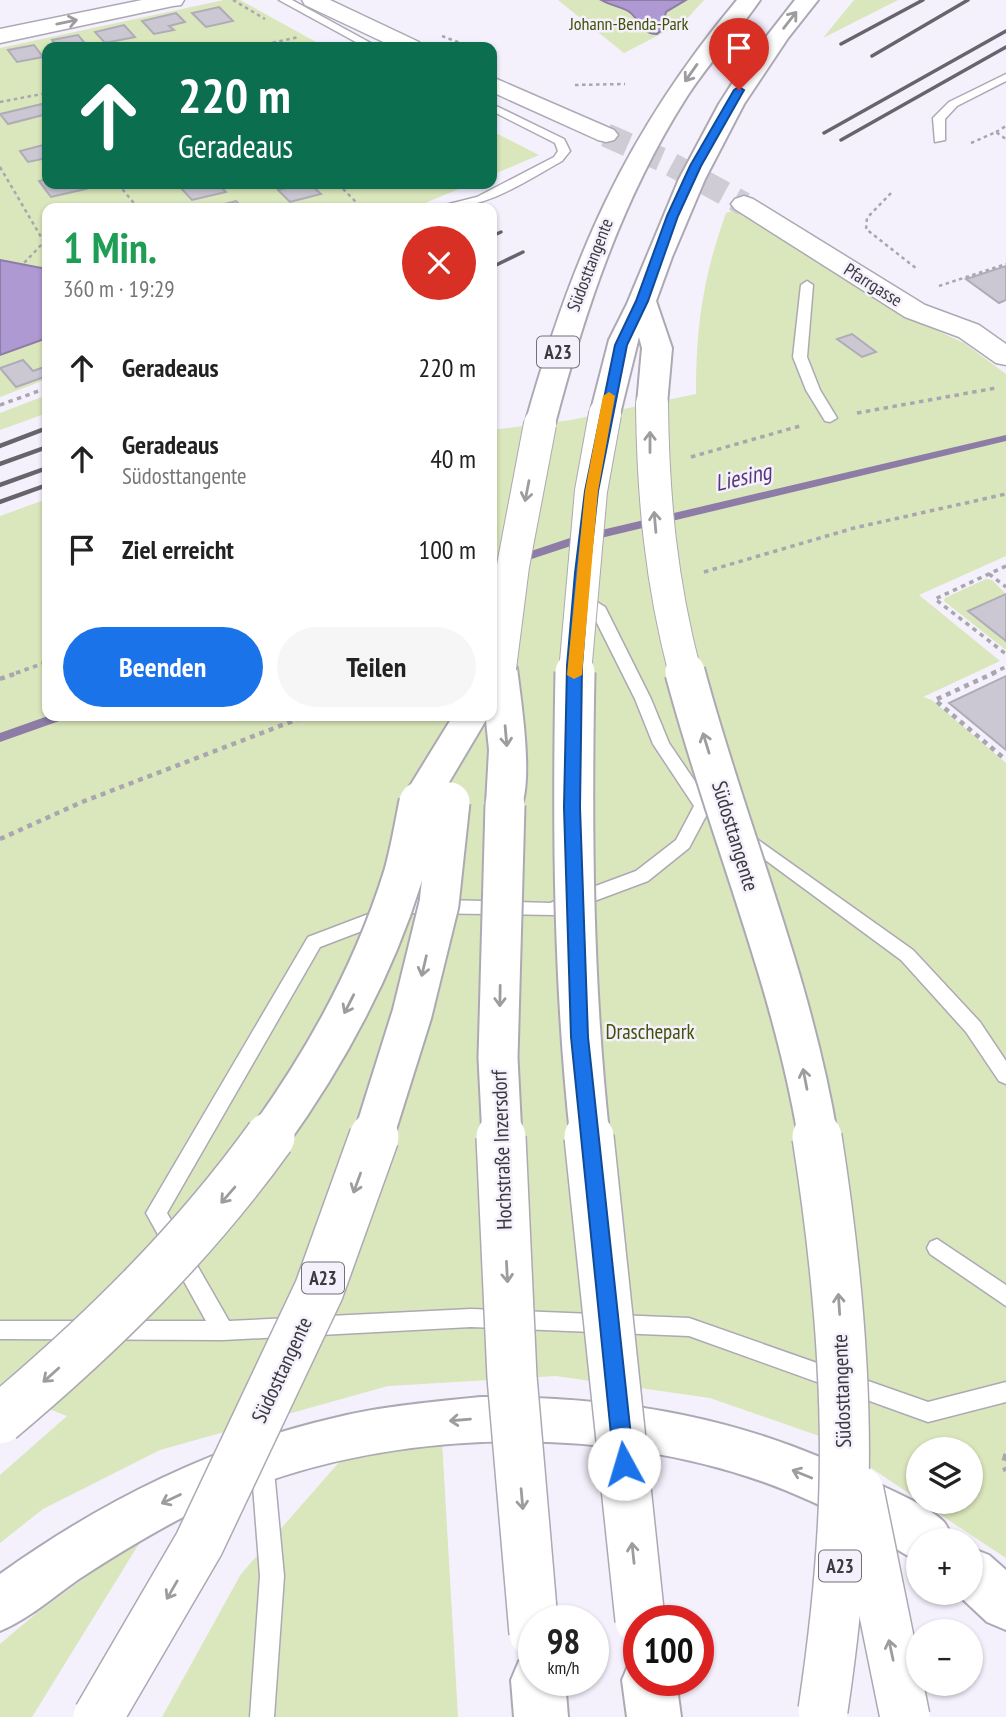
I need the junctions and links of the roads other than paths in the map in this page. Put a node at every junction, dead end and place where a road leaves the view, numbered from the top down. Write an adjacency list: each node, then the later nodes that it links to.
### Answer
1 (173, 0): 6 (street, one-way to 1)
2 (284, 0): 7 (lane)
3 (313, 0): 8 (street)
4 (749, 0): 21 (highway, Südosttangente / A23, one-way to 21, bridge)
5 (807, 0): 17 (highway, one-way to 5)
6 (0, 36)
7 (363, 42)
8 (401, 42)
9 (1006, 77): 13 (lane)
10 (497, 86): 12 (street)
11 (497, 110): 14 (lane)
12 (606, 135)
13 (939, 140)
14 (469, 203)
15 (744, 204): 18 (street, Pfarrgasse)
16 (807, 285): 19 (lane)
17 (642, 301): 33 (highway, Südosttangente / A23, one-way to 17, bridge); 40 (highway, one-way to 17, bridge)
18 (1006, 357)
19 (830, 418)
20 (597, 607): 25 (lane)
21 (497, 662)
22 (497, 696): 39 (highway, Hochstraße Inzersdorf, one-way to 39, bridge)
23 (468, 721): 32 (highway, one-way to 32, bridge)
24 (480, 721): 44 (highway, Südosttangente / A23, one-way to 44, bridge)
25 (703, 806): 26 (lane); 30 (lane)
26 (1006, 1076)
27 (937, 1248): 28 (lane)
28 (1006, 1297)
29 (0, 1330): 30 (lane)
30 (223, 1331): 31 (lane)
31 (1006, 1392)
32 (0, 1419)
33 (845, 1421): 43 (highway, Südosttangente / A23, bridge); 48 (highway, one-way to 33, bridge)
34 (262, 1460): 35 (highway, one-way to 34); 38 (highway, one-way to 38); 45 (lane)
35 (908, 1528)
36 (983, 1584): 37 (highway)
37 (1006, 1604)
38 (0, 1605)
39 (532, 1605)
40 (638, 1605)
41 (539, 1696): 46 (highway)
42 (651, 1696): 47 (highway)
43 (823, 1714)
44 (97, 1717)
45 (262, 1717)
46 (541, 1717)
47 (654, 1717)
48 (905, 1717)

